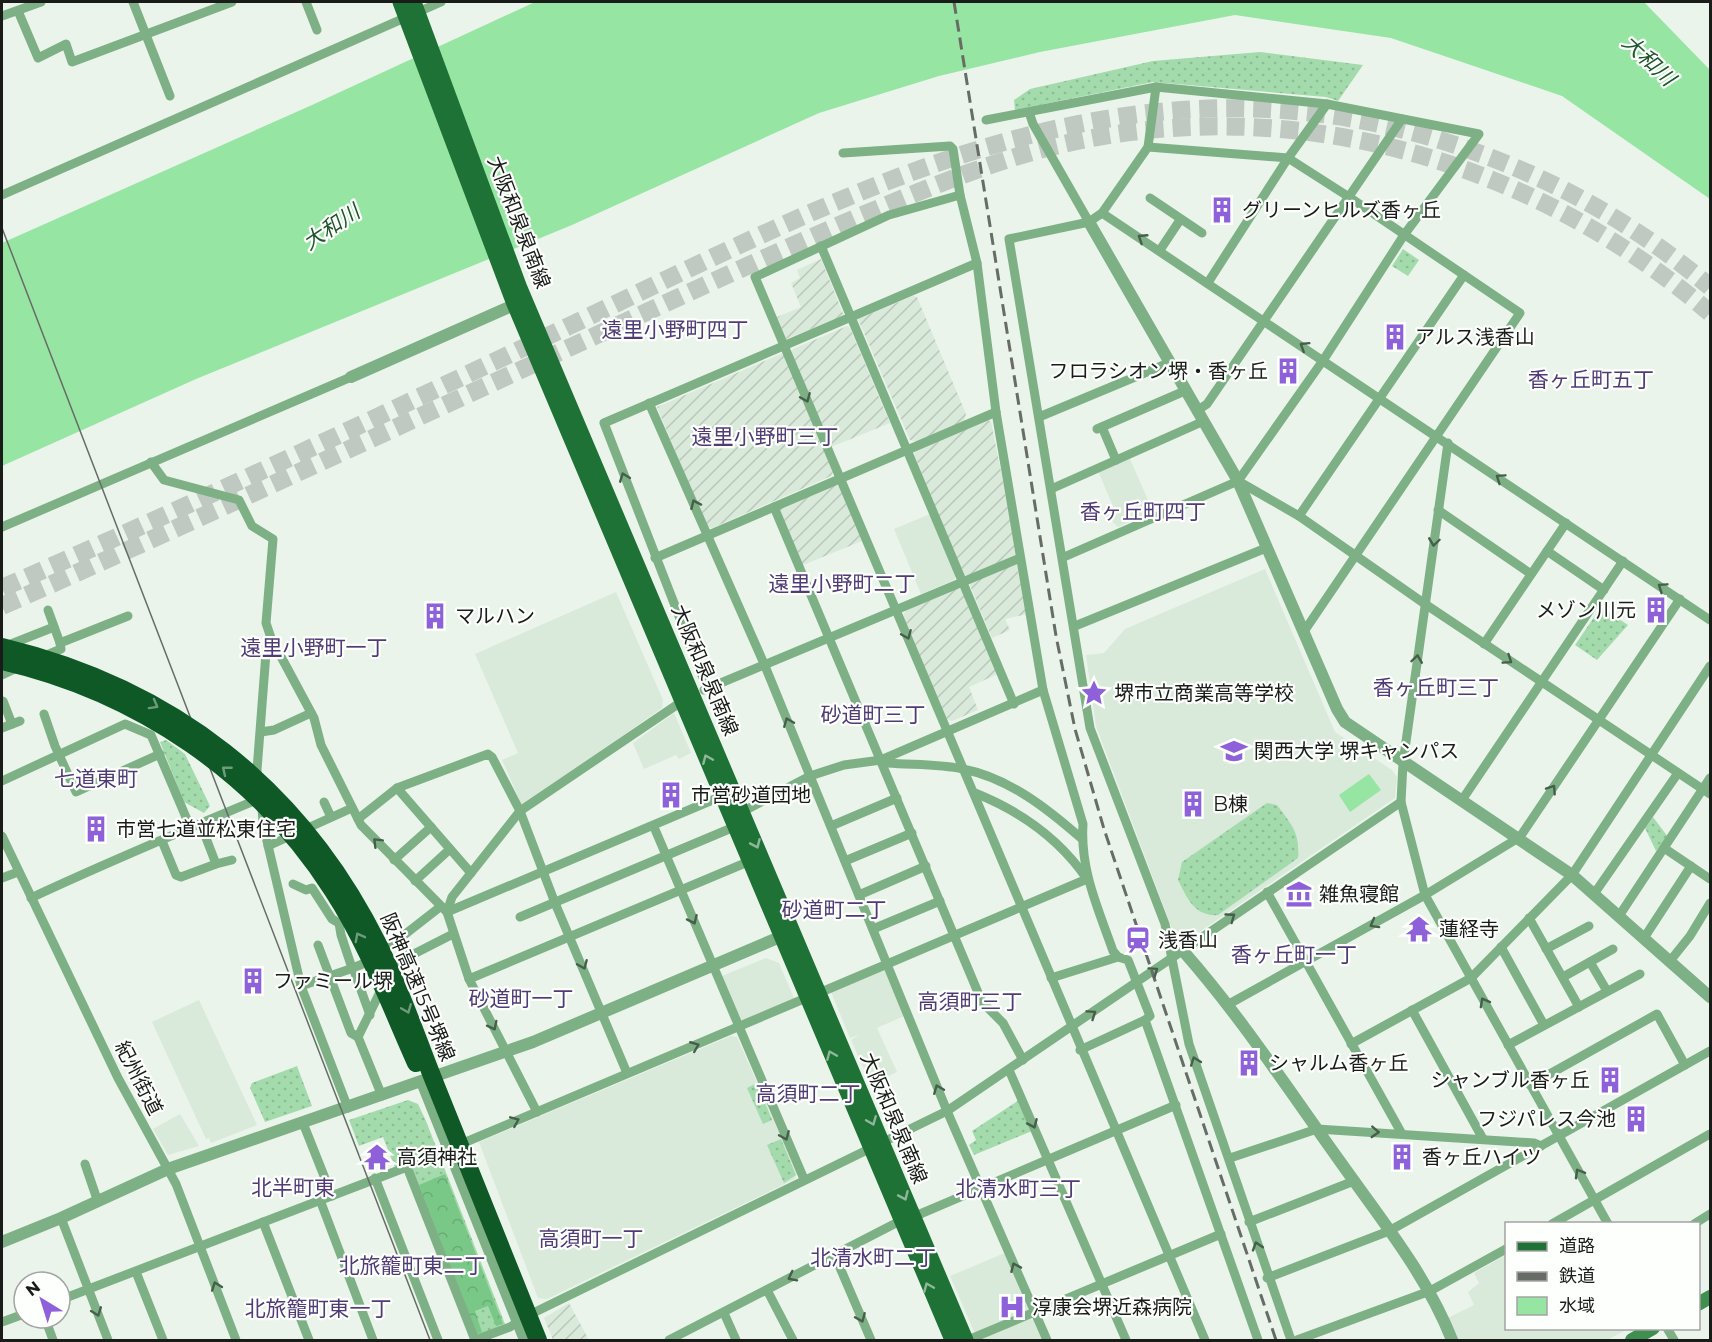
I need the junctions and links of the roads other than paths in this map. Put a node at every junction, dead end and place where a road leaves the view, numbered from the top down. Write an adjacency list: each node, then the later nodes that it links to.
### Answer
1 (41, 2): 7 (street)
2 (134, 2): 11 (street)
3 (232, 2): 11 (street)
4 (306, 2): 10 (street)
5 (400, 2): 9 (main road, 大阪和泉泉南線)
6 (441, 2): 9 (street)
7 (18, 11): 8 (street); 11 (street)
8 (2, 16)
9 (415, 16): 21 (street); 35 (main road, 大阪和泉泉南線)
10 (317, 30)
11 (146, 34): 13 (street)
12 (1156, 87): 14 (street); 15 (street); 18 (street)
13 (170, 96)
14 (1327, 104): 16 (street); 20 (street)
15 (1029, 112): 17 (street); 27 (street)
16 (1402, 119): 23 (street); 29 (street)
17 (986, 120)
18 (1148, 147): 20 (street); 25 (street)
19 (843, 153): 22 (street)
20 (1288, 158): 23 (street); 34 (street)
21 (2, 195)
22 (960, 195): 30 (street); 32 (street)
23 (1349, 197): 29 (street); 37 (street)
24 (1150, 198): 26 (street)
25 (1102, 213): 27 (street); 31 (street, one-way to 25)
26 (1180, 219): 28 (street); 31 (street)
27 (1089, 222): 40 (street); 47 (street)
28 (1202, 233)
29 (1404, 235): 33 (street); 39 (street)
30 (821, 246): 36 (street); 38 (street)
31 (1160, 250): 34 (street)
32 (977, 263): 36 (street); 45 (street)
33 (1464, 275): 43 (street); 48 (street)
34 (1209, 281): 37 (street)
35 (515, 298): 41 (street); 93 (main road, 大阪和泉泉南線)
36 (852, 315): 38 (street); 50 (street)
37 (1264, 321): 39 (street, one-way to 37); 46 (street)
38 (783, 344): 44 (street); 53 (street, one-way to 53)
39 (1324, 359): 43 (street); 54 (street)
40 (1171, 362): 42 (street); 47 (street)
41 (351, 377): 52 (street)
42 (1187, 390): 46 (street); 51 (street)
43 (1382, 399): 48 (street); 58 (street)
44 (650, 403): 61 (street, one-way to 44); 66 (street, one-way to 44)
45 (996, 412): 50 (street); 67 (street)
46 (1201, 416): 51 (street); 54 (street)
47 (1039, 417): 55 (street)
48 (1439, 437): 49 (street); 64 (street)
49 (1448, 443): 57 (street); 59 (street, one-way to 49)
50 (907, 450): 53 (street); 70 (street)
51 (1116, 460): 55 (street)
52 (151, 462): 60 (street); 81 (street)
53 (840, 478): 56 (street); 75 (street)
54 (1238, 481): 58 (street); 62 (street); 65 (street)
55 (1051, 489): 65 (street)
56 (774, 507): 61 (street); 82 (street)
57 (1438, 510): 69 (street); 73 (street, one-way to 73)
58 (1299, 516): 64 (street)
59 (1566, 523): 63 (street); 68 (street)
60 (2, 527)
61 (709, 535): 66 (street); 87 (street)
62 (1266, 548): 78 (street); 80 (street)
63 (1547, 551): 69 (street); 71 (street)
64 (1356, 555): 73 (street); 80 (street)
65 (1064, 557): 78 (street)
66 (655, 558): 91 (street)
67 (1020, 558): 70 (street); 92 (street)
68 (1623, 561): 71 (street); 72 (street, one-way to 68)
69 (1531, 574): 84 (street)
70 (961, 583): 75 (street); 95 (street)
71 (1604, 590): 90 (street)
72 (1680, 599): 77 (street); 98 (street)
73 (1425, 604): 84 (street); 106 (street, one-way to 73)
74 (48, 610): 79 (street)
75 (897, 611): 82 (street); 100 (street, one-way to 100)
76 (128, 616): 83 (street)
77 (1710, 620)
78 (1075, 626): 186 (street)
79 (54, 627): 83 (street); 85 (street)
80 (1305, 630): 106 (street)
81 (271, 638): 96 (street); 101 (street)
82 (828, 638): 87 (street); 105 (street)
83 (60, 643): 89 (street)
84 (1484, 644): 90 (street, one-way to 90)
85 (2, 648): 288 (highway, 阪神高速15号堺線, one-way to 288, bridge)
86 (2, 661): 287 (highway, 阪神高速15号堺線, one-way to 86, bridge)
87 (765, 666): 91 (street); 109 (street, one-way to 87)
88 (1710, 666): 104 (street)
89 (2, 675)
90 (1542, 682): 98 (street); 118 (street)
91 (707, 688): 93 (street)
92 (1043, 690): 95 (street); 135 (street)
93 (687, 698): 115 (main road, 大阪和泉泉南線, one-way to 93); 122 (street); 123 (main road, 大阪和泉泉南線)
94 (3, 700): 99 (street)
95 (1014, 704): 100 (street)
96 (311, 713): 101 (street); 121 (street)
97 (44, 714): 103 (street)
98 (1599, 720): 104 (street); 134 (street, one-way to 98)
99 (2, 728)
100 (946, 730): 105 (street); 107 (street)
101 (261, 732): 116 (street)
102 (160, 754): 103 (street); 103 (street); 131 (street)
103 (58, 755): 111 (street)
104 (1652, 755): 108 (street); 151 (street)
105 (881, 760): 107 (street); 109 (street); 117 (street)
106 (1403, 762): 118 (street); 120 (street)
107 (963, 769): 114 (street); 135 (street)
108 (1678, 773): 113 (street); 159 (street)
109 (810, 776): 123 (street); 128 (street)
110 (1710, 778): 113 (street)
111 (2, 781)
112 (397, 788): 122 (street); 125 (street); 129 (street)
113 (1707, 792): 138 (street)
114 (975, 793): 153 (street); 166 (street)
115 (722, 796): 127 (main road, 大阪和泉泉南線); 130 (street)
116 (261, 798): 126 (street); 137 (street)
117 (897, 798): 128 (street); 132 (street)
118 (1462, 800): 134 (street)
119 (324, 802): 124 (street)
120 (1401, 802): 158 (street); 161 (street)
121 (352, 808): 124 (street); 125 (street)
122 (520, 811): 149 (street); 150 (street)
123 (742, 812): 174 (main road, 大阪和泉泉南線, one-way to 174)
124 (331, 817): 137 (street)
125 (358, 819): 142 (street, one-way to 125)
126 (201, 825): 131 (street); 145 (street)
127 (734, 826): 140 (street); 143 (main road, 大阪和泉泉南線)
128 (831, 826): 144 (street)
129 (431, 827): 139 (street); 142 (street)
130 (654, 827): 140 (street); 150 (street)
131 (191, 829): 136 (street)
132 (912, 833): 144 (street); 146 (street)
133 (2, 836): 148 (street, 紀州街道)
134 (1520, 837): 151 (street); 161 (street)
135 (1082, 839): 153 (street)
136 (162, 841): 145 (street); 162 (street)
137 (268, 846): 200 (street)
138 (1664, 848): 147 (street); 168 (street)
139 (450, 849): 149 (street); 155 (street)
140 (666, 856): 157 (street); 164 (street)
141 (232, 860): 145 (street)
142 (394, 860): 155 (street)
143 (750, 861): 157 (street); 174 (main road, 大阪和泉泉南線)
144 (844, 861): 160 (street)
145 (216, 864)
146 (926, 866): 160 (street); 163 (street)
147 (1691, 866): 154 (street); 178 (street)
148 (18, 872): 152 (street); 162 (street, 紀州街道)
149 (471, 873): 167 (street)
150 (544, 873): 164 (street); 167 (street)
151 (1572, 875): 159 (street); 170 (street)
152 (2, 878)
153 (1087, 879): 166 (street); 184 (street)
154 (1710, 879)
155 (415, 881): 167 (street)
156 (293, 884): 192 (street)
157 (680, 890): 177 (street); 191 (street, one-way to 191)
158 (1267, 892): 183 (street, one-way to 158); 188 (street)
159 (1594, 894): 168 (street)
160 (859, 895): 172 (street)
161 (1425, 895): 188 (street, one-way to 188); 196 (street)
162 (31, 898): 244 (street, 紀州街道)
163 (940, 901): 172 (street); 175 (street)
164 (555, 903): 169 (street); 177 (street)
165 (1710, 903): 187 (street)
166 (1022, 907): 175 (street); 195 (street)
167 (443, 910): 173 (street); 176 (street)
168 (1619, 916): 178 (street)
169 (520, 917)
170 (1529, 918): 180 (street); 181 (street)
171 (1589, 926): 181 (street)
172 (873, 930): 190 (street)
173 (453, 934): 185 (street); 198 (street)
174 (788, 934): 191 (street); 202 (main road, 大阪和泉泉南線)
175 (955, 936): 190 (street); 219 (street)
176 (400, 937): 185 (street); 192 (street)
177 (570, 937): 198 (street); 207 (street, one-way to 207)
178 (1644, 938): 187 (street)
179 (318, 945): 194 (street)
180 (1501, 947): 196 (street); 210 (street)
181 (1546, 949): 197 (street)
182 (1613, 950): 189 (street)
183 (1184, 952): 186 (street); 204 (street)
184 (1118, 957): 195 (street); 199 (street)
185 (404, 959): 208 (street)
186 (1172, 959): 199 (street, one-way to 186); 241 (street, one-way to 186)
187 (1670, 961): 203 (street)
188 (1304, 962): 204 (street); 214 (street)
189 (1590, 962): 197 (street); 201 (street)
190 (887, 964): 202 (street); 229 (street, one-way to 190)
191 (713, 966): 207 (street); 212 (street)
192 (353, 968): 194 (street); 208 (street)
193 (1640, 974): 201 (street)
194 (330, 976): 200 (street); 213 (street)
195 (1051, 978): 211 (street)
196 (1471, 978): 206 (street); 215 (street, one-way to 196)
197 (1563, 978): 205 (street)
198 (469, 980): 218 (street, one-way to 218)
199 (1136, 984): 209 (street); 211 (street, one-way to 199)
200 (302, 986): 228 (street)
201 (1607, 991): 205 (street)
202 (813, 995): 212 (street); 239 (main road, 大阪和泉泉南線)
203 (1710, 997)
204 (1229, 1004): 232 (street)
205 (1579, 1006): 210 (street)
206 (1412, 1010): 214 (street); 237 (street)
207 (602, 1014): 218 (street); 222 (street)
208 (370, 1015): 213 (street)
209 (1145, 1020): 216 (street); 227 (street)
210 (1544, 1025): 215 (street)
211 (1072, 1027): 216 (street); 219 (street)
212 (739, 1028): 222 (street, one-way to 212); 246 (street, one-way to 246)
213 (358, 1037): 226 (street)
214 (1351, 1044): 234 (street)
215 (1508, 1045): 225 (street)
216 (1080, 1050): 233 (street)
217 (1710, 1051): 220 (street)
218 (507, 1052): 223 (street); 230 (street)
219 (1023, 1060): 221 (street)
220 (1685, 1065): 225 (street); 236 (street)
221 (1009, 1071): 229 (street); 242 (street, one-way to 242)
222 (627, 1073): 230 (street)
223 (434, 1078): 224 (street); 238 (street)
224 (422, 1082): 226 (street); 278 (street)
225 (1530, 1085): 236 (street)
226 (382, 1096): 228 (street)
227 (1176, 1105): 233 (street); 262 (street)
228 (348, 1108): 231 (street)
229 (947, 1111): 239 (street); 248 (street)
230 (537, 1112): 238 (street, one-way to 230)
231 (303, 1123): 244 (street); 249 (street)
232 (1317, 1129): 234 (street, one-way to 234); 241 (street); 247 (street)
233 (1116, 1131): 242 (street); 267 (street)
234 (1402, 1134): 237 (street)
235 (1710, 1134): 251 (street)
236 (1558, 1137): 240 (street); 251 (street, one-way to 236)
237 (1483, 1139): 240 (street)
238 (461, 1144): 277 (street)
239 (875, 1145): 246 (street); 255 (main road, 大阪和泉泉南線)
240 (1541, 1146): 261 (street)
241 (1230, 1158): 257 (street)
242 (1048, 1159): 248 (street); 270 (street)
243 (85, 1164): 252 (street)
244 (168, 1169): 252 (street); 264 (street, 紀州街道)
245 (375, 1178): 249 (street); 280 (street); 286 (street)
246 (804, 1179): 277 (street)
247 (1354, 1181): 257 (street); 261 (street)
248 (981, 1189): 255 (street); 276 (street, one-way to 248)
249 (332, 1196): 250 (street)
250 (320, 1200): 256 (street); 285 (street)
251 (1595, 1200): 258 (street); 259 (street)
252 (98, 1202): 254 (street)
253 (1710, 1214): 260 (street)
254 (61, 1218): 263 (street); 271 (street)
255 (907, 1219): 266 (street); 293 (main road, 大阪和泉泉南線, one-way to 255); 294 (main road, 大阪和泉泉南線)
256 (264, 1222): 264 (street); 284 (street)
257 (1249, 1222): 269 (street, one-way to 257)
258 (1556, 1222)
259 (1607, 1222)
260 (1697, 1222)
261 (1389, 1231): 269 (street); 273 (street)
262 (1221, 1234): 267 (street); 298 (street)
263 (2, 1242)
264 (201, 1247): 268 (street); 283 (street, 紀州街道, one-way to 264)
265 (1505, 1250): 273 (street)
266 (835, 1256): 272 (street, one-way to 272); 292 (street, one-way to 292)
267 (1169, 1256): 270 (street); 297 (street)
268 (136, 1272): 271 (street); 282 (street)
269 (1267, 1278): 299 (street)
270 (1102, 1285): 276 (street); 296 (street)
271 (89, 1290): 274 (street); 281 (street, one-way to 281)
272 (767, 1290): 275 (street); 291 (street)
273 (1430, 1291): 300 (street); 301 (street)
274 (72, 1296)
275 (724, 1312): 289 (street); 290 (street)
276 (1035, 1313): 294 (street); 295 (street)
277 (529, 1315): 278 (street); 288 (street)
278 (517, 1323): 280 (street); 287 (street)
279 (1651, 1330): 302 (main road)
280 (475, 1340)
281 (108, 1341)
282 (163, 1341)
283 (236, 1341)
284 (309, 1341)
285 (373, 1341)
286 (438, 1341)
287 (526, 1341)
288 (539, 1341)
289 (669, 1341)
290 (736, 1341)
291 (793, 1341)
292 (871, 1341)
293 (952, 1341)
294 (967, 1341)
295 (1047, 1341)
296 (1126, 1341)
297 (1205, 1341)
298 (1258, 1341)
299 (1291, 1341)
300 (1297, 1341)
301 (1452, 1341)
302 (1632, 1341)

